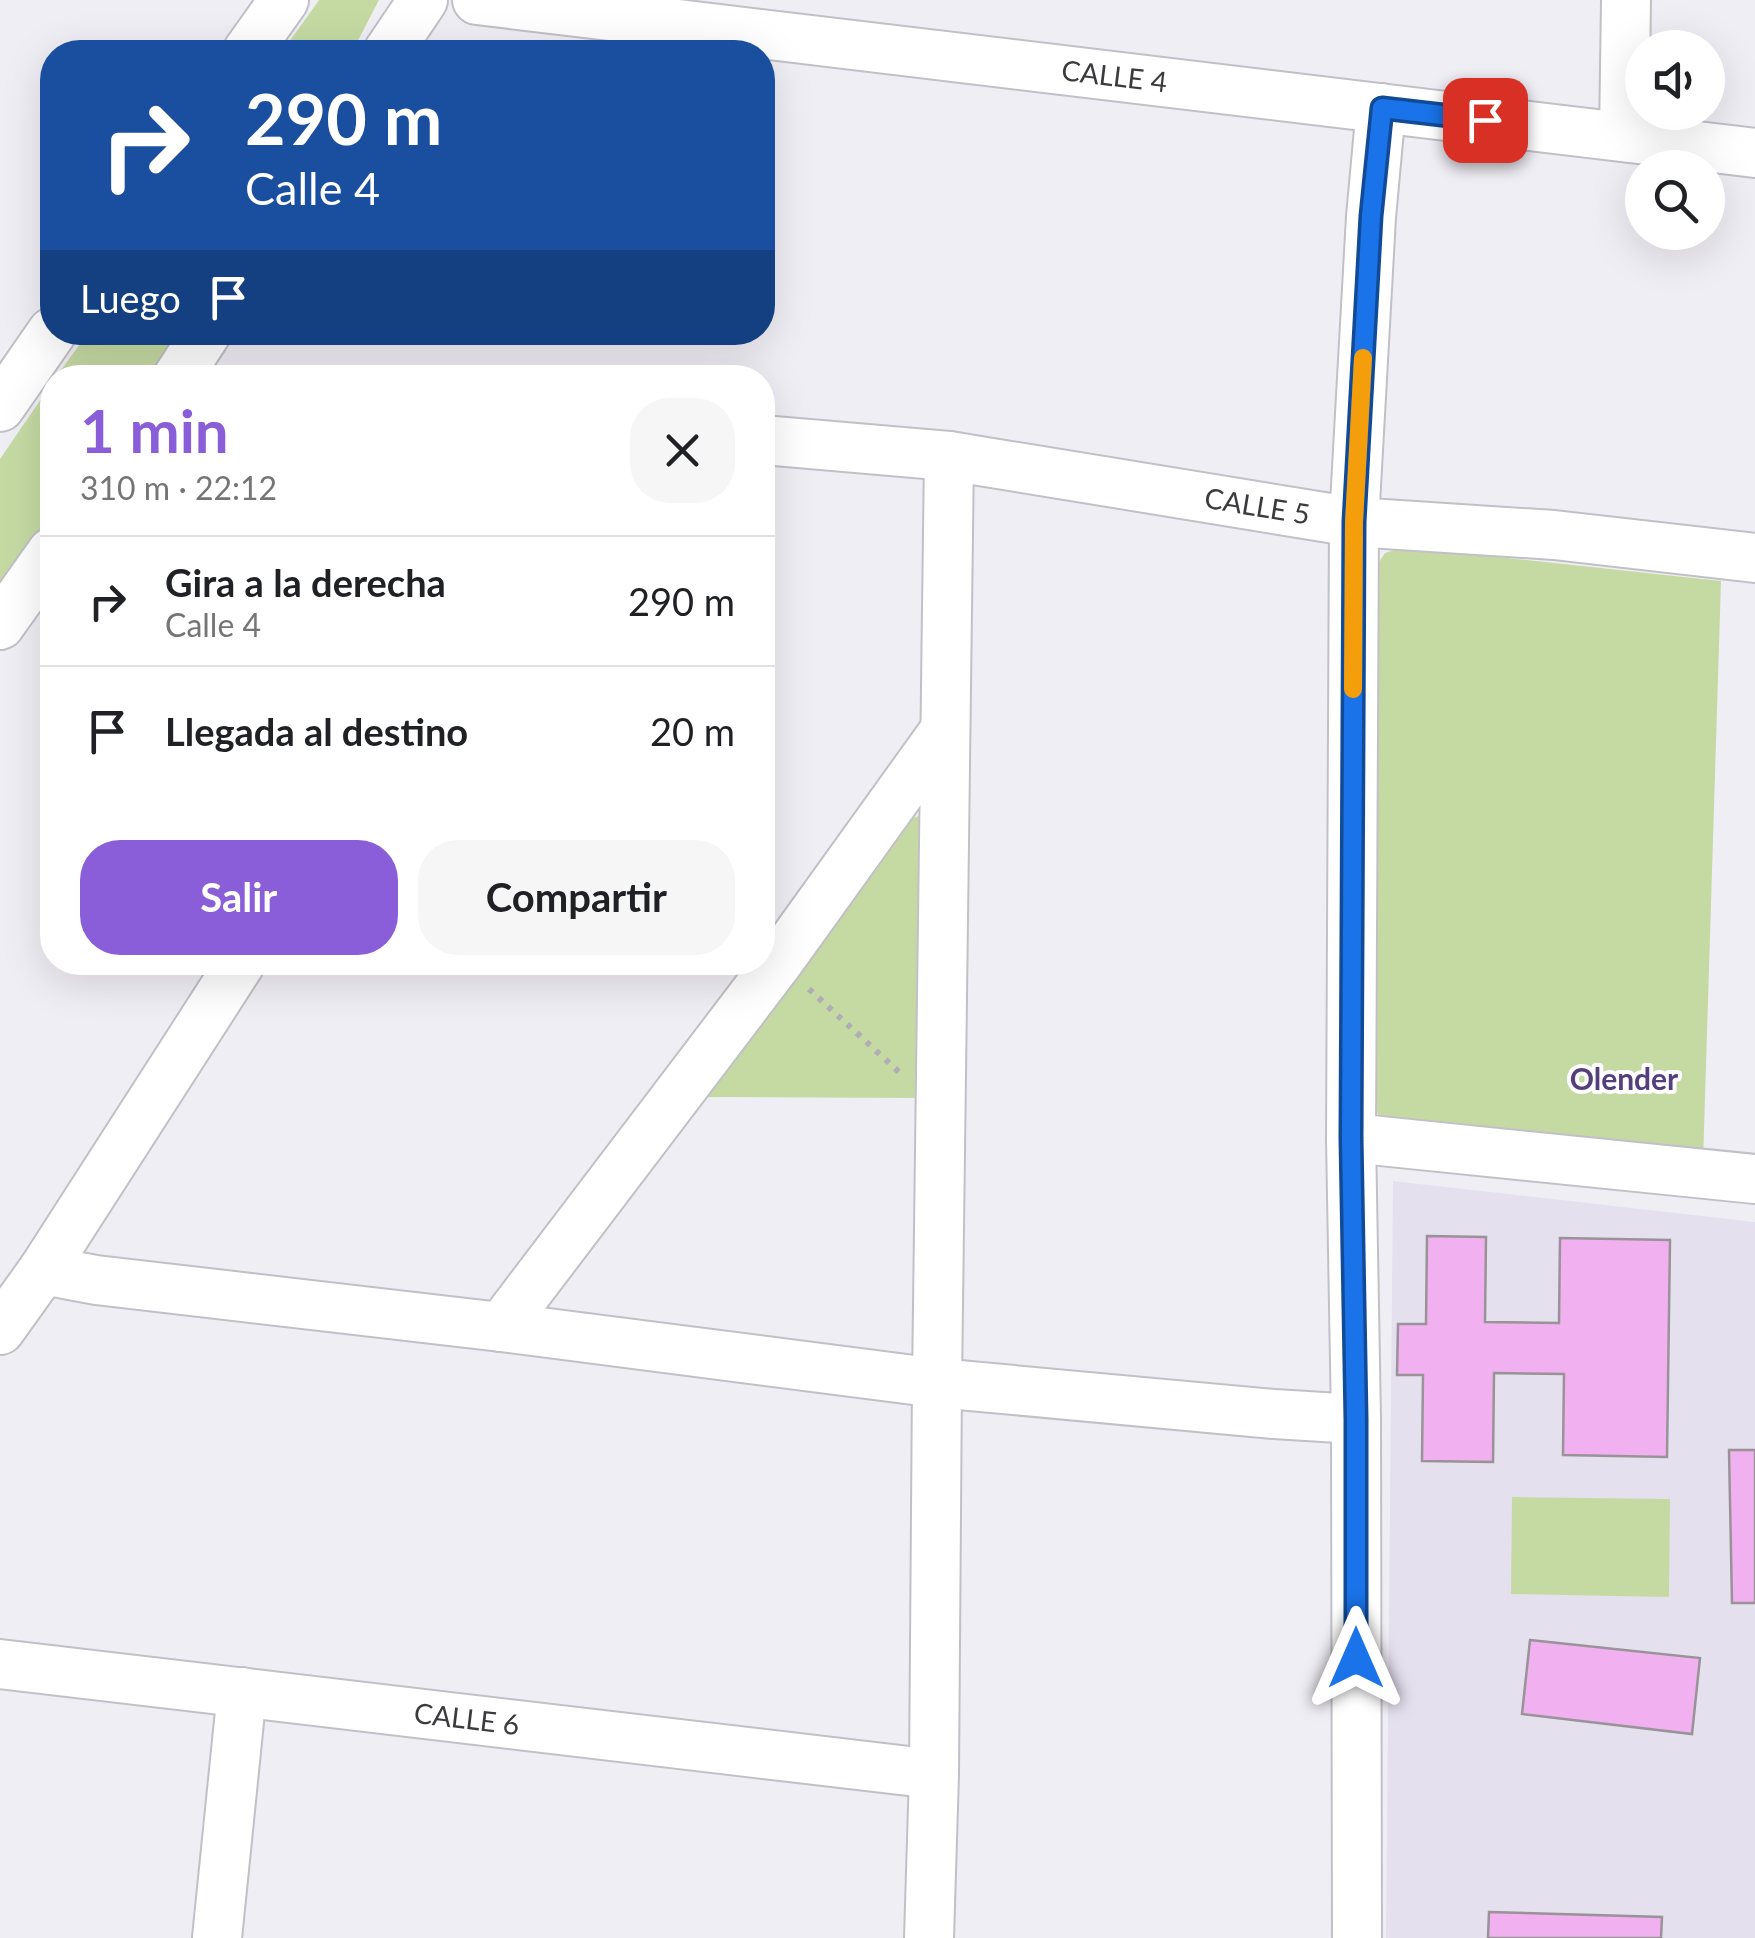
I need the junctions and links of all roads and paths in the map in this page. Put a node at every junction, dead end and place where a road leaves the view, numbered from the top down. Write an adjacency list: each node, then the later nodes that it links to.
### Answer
1 (284, 0): 5 (street)
2 (423, 0): 6 (street)
3 (477, 0): 7 (street, CALLE 4)
4 (1626, 0): 8 (street)
5 (256, 40)
6 (396, 40)
7 (1382, 108): 8 (street, CALLE 4); 14 (street)
8 (1624, 137): 9 (street, CALLE 4)
9 (1755, 153)
10 (43, 345): 11 (street)
11 (0, 407)
12 (775, 441): 13 (street, CALLE 5)
13 (949, 456): 14 (street, CALLE 5); 18 (street)
14 (1354, 522): 15 (street, CALLE 5); 24 (street)
15 (1755, 558)
16 (40, 569): 17 (street)
17 (0, 625)
18 (945, 730): 19 (street); 23 (street)
19 (779, 962): 20 (street); 23 (path)
20 (775, 967)
21 (233, 975): 26 (street)
22 (769, 975): 27 (street)
23 (940, 1110): 29 (street)
24 (1351, 1138): 25 (street); 30 (street)
25 (1755, 1179)
26 (43, 1270): 27 (street); 28 (street)
27 (501, 1327): 29 (street)
28 (0, 1330)
29 (937, 1383): 30 (street); 33 (street)
30 (1356, 1419): 36 (street)
31 (0, 1664): 32 (street, CALLE 6)
32 (242, 1692): 33 (street, CALLE 6); 34 (street)
33 (934, 1774): 35 (street)
34 (217, 1938)
35 (929, 1938)
36 (1357, 1938)

